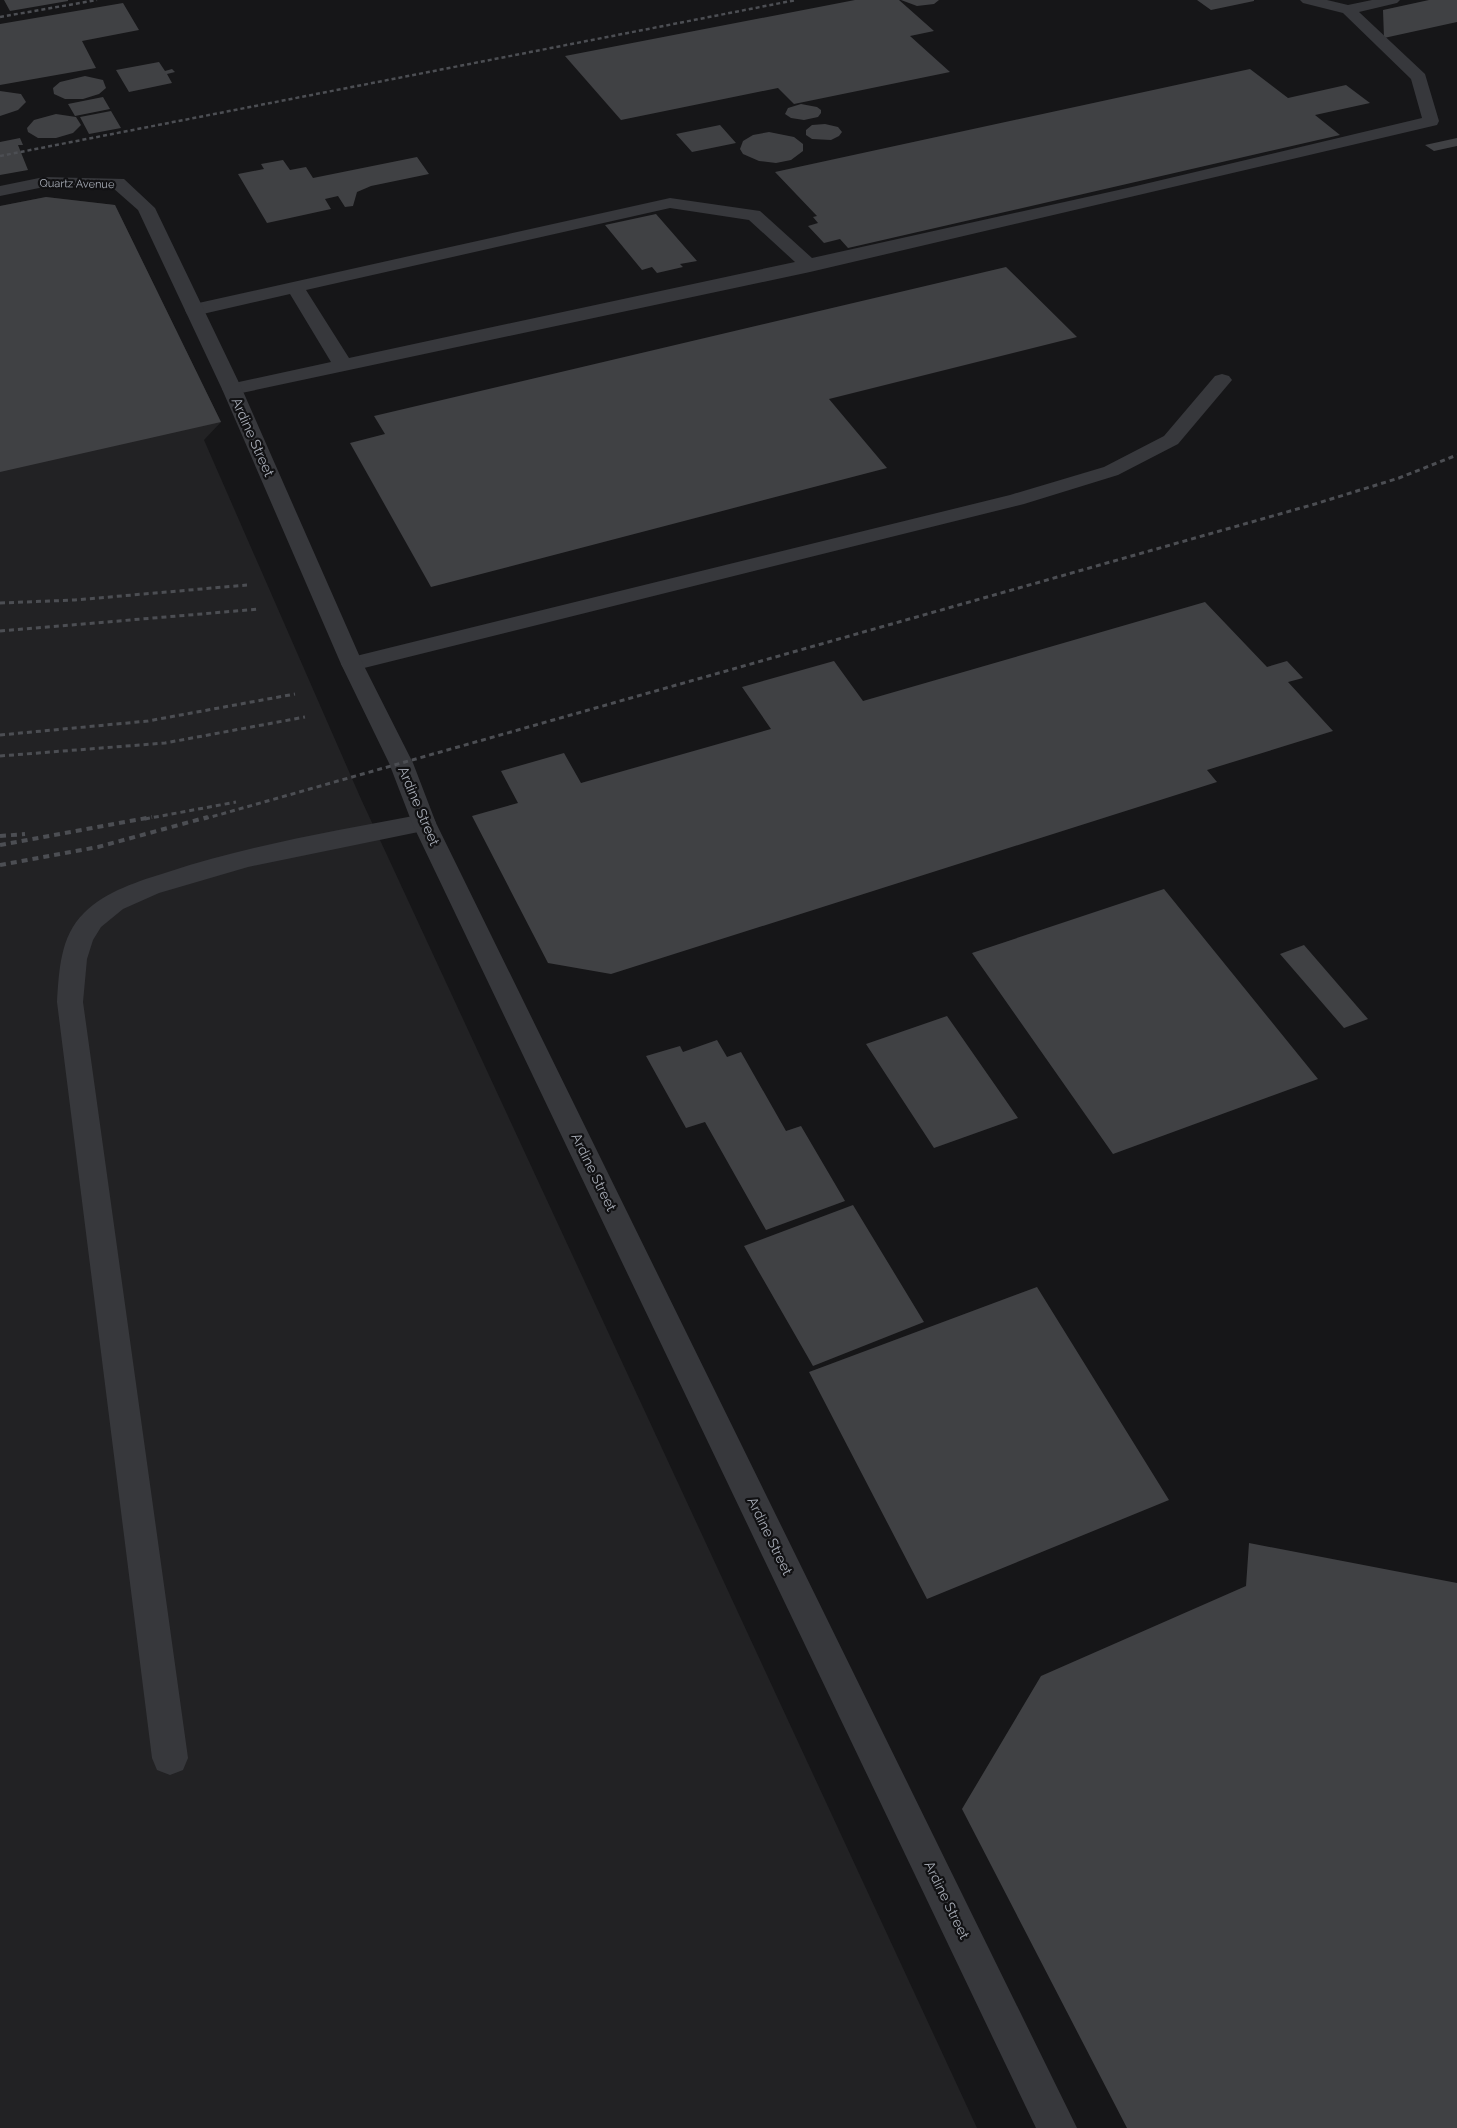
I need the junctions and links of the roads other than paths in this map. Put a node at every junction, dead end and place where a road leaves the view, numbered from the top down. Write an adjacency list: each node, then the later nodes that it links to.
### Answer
1 (1308, 0): 3 (street)
2 (1392, 0): 3 (street)
3 (1348, 10): 6 (street)
4 (0, 190): 5 (street, Quartz Avenue)
5 (146, 208): 8 (street, Ardine Street)
6 (810, 266): 7 (street); 9 (street)
7 (295, 288): 8 (street); 9 (street)
8 (194, 310): 11 (street, Ardine Street)
9 (343, 365): 11 (street)
10 (1222, 380): 12 (street)
11 (232, 389): 12 (street, Ardine Street)
12 (352, 664): 13 (street, Ardine Street)
13 (424, 823): 14 (street); 15 (street, Ardine Street)
14 (170, 1758)
15 (1058, 2128)

